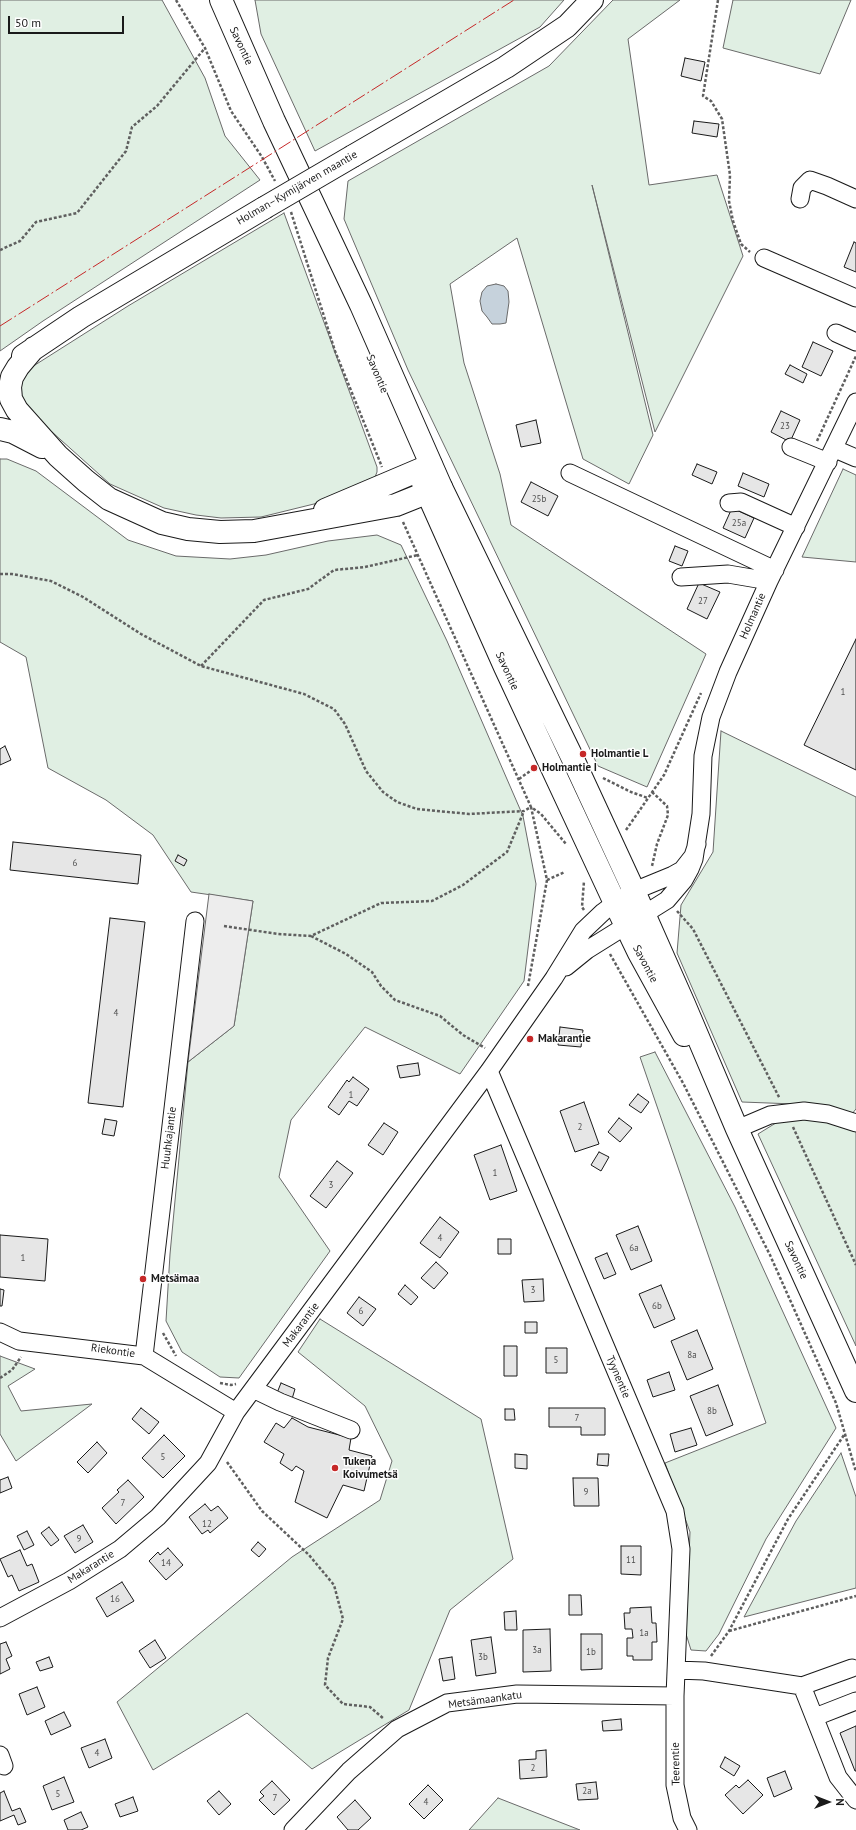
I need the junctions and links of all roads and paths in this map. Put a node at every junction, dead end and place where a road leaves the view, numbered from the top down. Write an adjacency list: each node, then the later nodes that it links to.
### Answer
1 (221, 0): 6 (main road, Savontie)
2 (238, 0): 6 (main road, Savontie)
3 (592, 0): 14 (main road, Holman–Kymijärven maantie, bridge)
4 (718, 0): 10 (path)
5 (205, 48): 9 (path)
6 (262, 92): 22 (main road, Savontie)
7 (800, 199): 8 (street)
8 (856, 199)
9 (0, 250)
10 (764, 258): 11 (street)
11 (856, 298)
12 (836, 333): 13 (street)
13 (856, 342)
14 (34, 348): 15 (main road, Holman–Kymijärven maantie); 20 (main road)
15 (0, 374)
16 (856, 402): 19 (street, Holmantie)
17 (0, 428): 20 (main road)
18 (791, 447): 19 (street)
19 (831, 455): 21 (street); 27 (street, Holmantie)
20 (58, 456): 26 (main road)
21 (856, 458)
22 (425, 468): 24 (main road, Savontie); 26 (main road)
23 (570, 473): 30 (street)
24 (434, 489): 26 (main road); 43 (main road, Savontie); 45 (main road, Savontie)
25 (729, 503): 27 (street)
26 (289, 525)
27 (796, 527): 30 (street, Holmantie)
28 (418, 555): 32 (path)
29 (0, 574): 32 (path)
30 (772, 576): 31 (street); 39 (street, Holmantie)
31 (681, 577)
32 (201, 666): 38 (path)
33 (534, 768): 34 (path)
34 (518, 778)
35 (601, 778): 37 (path)
36 (652, 792): 42 (path)
37 (648, 798)
38 (524, 811): 41 (path); 50 (path)
39 (697, 844): 42 (street, Holmantie); 44 (street, Holmantie)
40 (566, 872): 41 (path)
41 (547, 880): 52 (path)
42 (658, 881): 43 (street, Holmantie)
43 (634, 891): 45 (street, Makarantie); 46 (main road, Savontie)
44 (667, 900): 46 (street, Holmantie); 57 (path)
45 (615, 903): 49 (main road, Savontie); 51 (street, Makarantie)
46 (644, 915): 49 (street, Holmantie); 59 (main road, Savontie)
47 (195, 921): 61 (street, Huuhkajantie)
48 (224, 926): 50 (path)
49 (626, 926): 51 (street, Makarantie); 59 (main road, Savontie)
50 (311, 936): 54 (path)
51 (554, 978): 56 (street, Makarantie)
52 (527, 991)
53 (490, 1042): 54 (path)
54 (486, 1048): 55 (path)
55 (481, 1054)
56 (489, 1071): 68 (street, Makarantie); 78 (street, Tyynentie)
57 (786, 1113): 58 (street); 59 (street); 60 (path)
58 (856, 1122)
59 (737, 1129): 69 (main road, Savontie)
60 (856, 1265)
61 (149, 1308): 64 (street, Huuhkajantie); 65 (path)
62 (0, 1332): 63 (street, Riekontie)
63 (32, 1343): 64 (street, Riekontie); 66 (path)
64 (144, 1356): 70 (street, Riekontie)
65 (176, 1356)
66 (1, 1376)
67 (214, 1382): 68 (path)
68 (248, 1385): 70 (street, Makarantie); 71 (street)
69 (856, 1391)
70 (236, 1412): 73 (street, Makarantie)
71 (351, 1430)
72 (845, 1435): 76 (path)
73 (216, 1447): 75 (street, Makarantie); 84 (path)
74 (856, 1596): 76 (path)
75 (2, 1613)
76 (729, 1631): 79 (path)
77 (852, 1668): 80 (street)
78 (676, 1670): 79 (street); 81 (street, Tyynentie)
79 (704, 1671): 80 (street)
80 (802, 1686): 83 (street)
81 (675, 1696): 84 (street, Metsämaankatu); 87 (street, Teerentie)
82 (856, 1701): 83 (street)
83 (814, 1717): 85 (street)
84 (397, 1729): 86 (street, Metsämaankatu)
85 (856, 1800)
86 (293, 1830)
87 (688, 1830)

